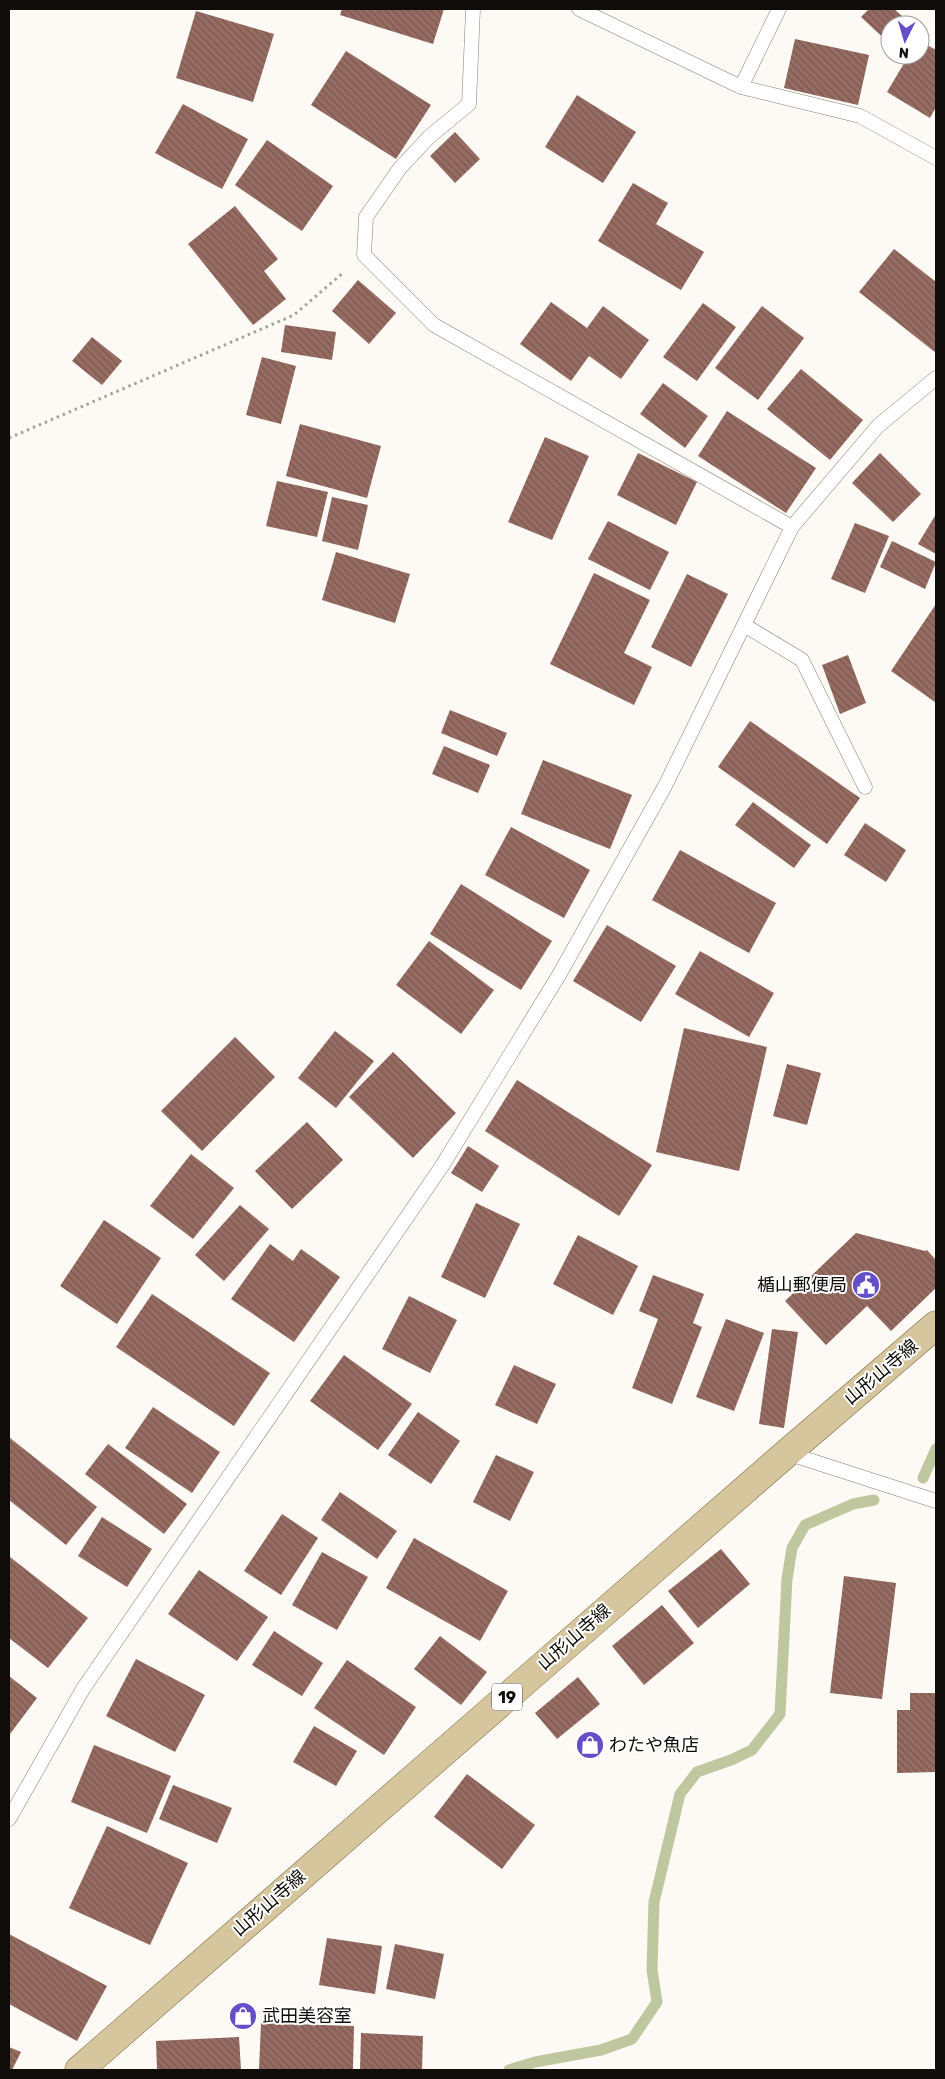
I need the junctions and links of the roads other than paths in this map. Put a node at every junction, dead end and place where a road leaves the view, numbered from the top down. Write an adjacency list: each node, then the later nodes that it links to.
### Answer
1 (473, 9): 7 (lane)
2 (579, 9): 4 (lane)
3 (779, 9): 4 (lane)
4 (741, 86): 5 (lane)
5 (936, 158)
6 (936, 378): 7 (lane)
7 (792, 527): 8 (lane)
8 (744, 625): 9 (lane); 13 (lane)
9 (865, 786)
10 (936, 1325): 11 (main road, 山形山寺線 / 19)
11 (786, 1453): 12 (lane); 14 (main road, 山形山寺線 / 19)
12 (936, 1502)
13 (9, 1819)
14 (79, 2070)

